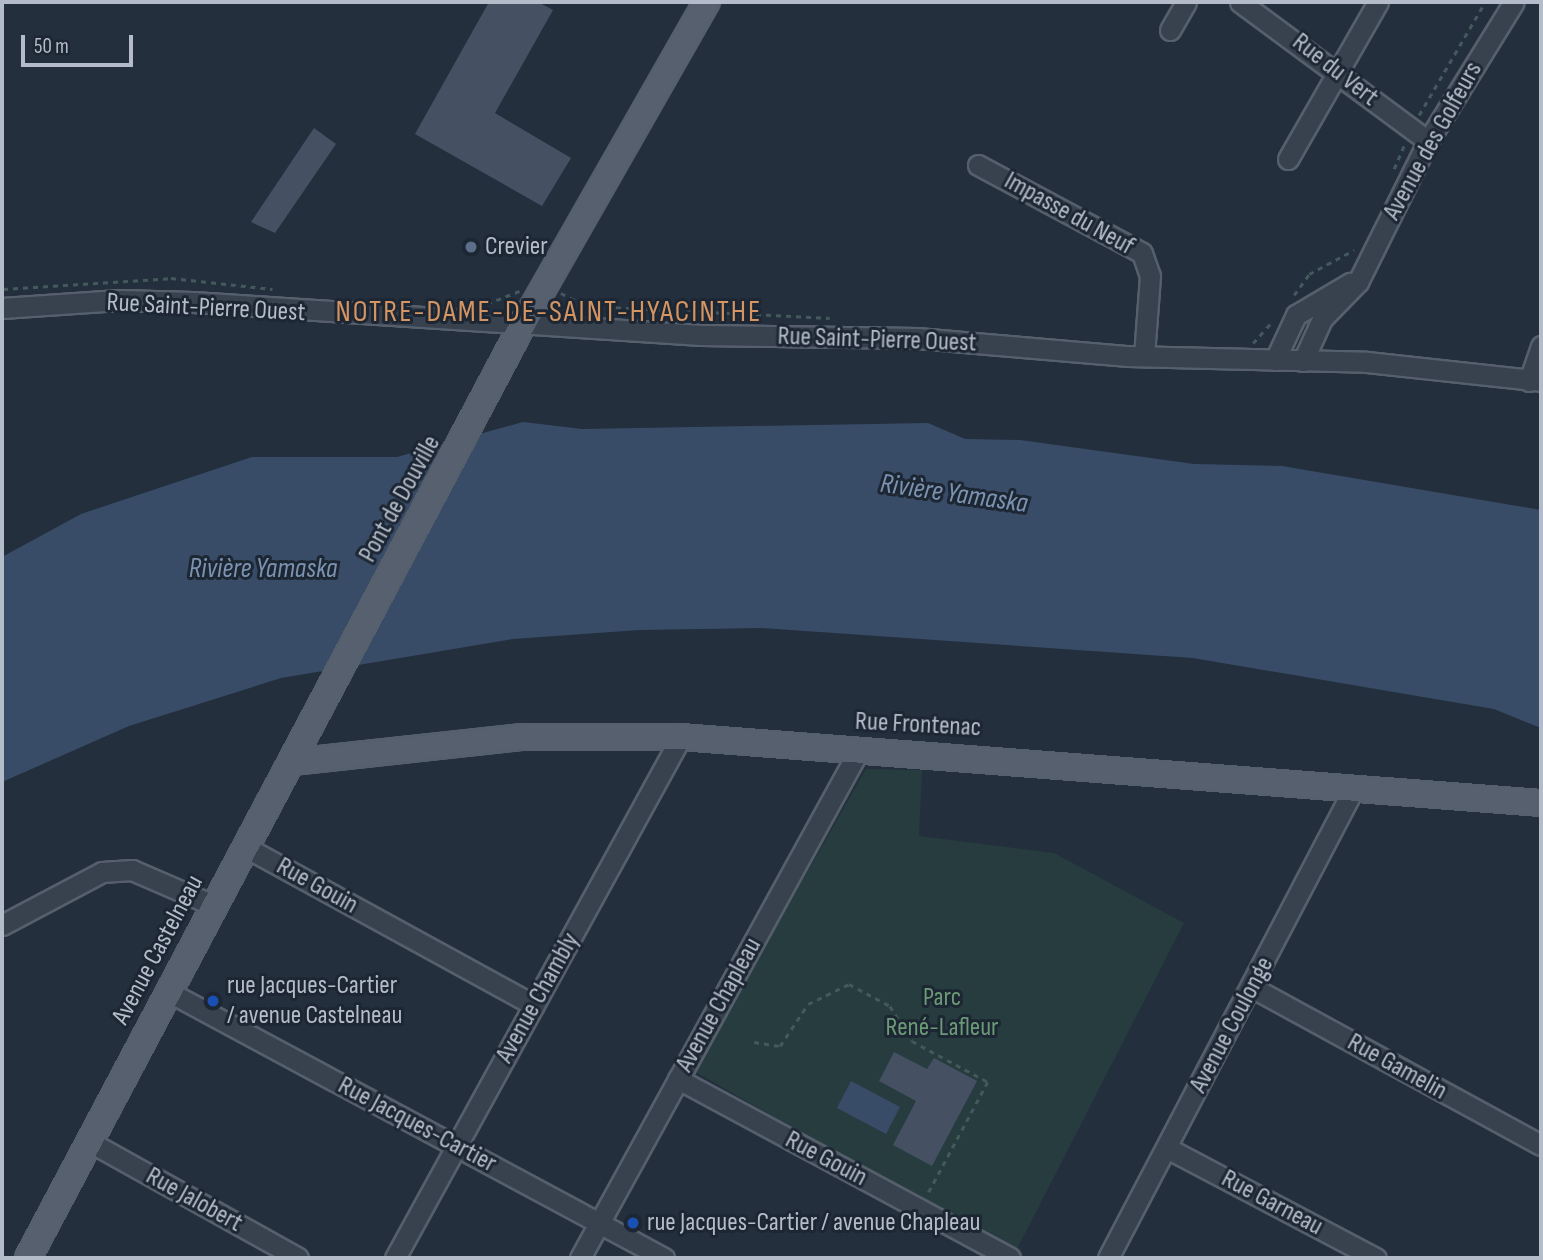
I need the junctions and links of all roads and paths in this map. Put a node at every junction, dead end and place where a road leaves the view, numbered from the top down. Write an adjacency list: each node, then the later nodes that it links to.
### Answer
1 (706, 2): 18 (main road, Pont de Douville)
2 (1186, 2): 7 (street)
3 (1240, 2): 8 (street, Rue du Vert)
4 (1378, 2): 8 (street)
5 (1485, 2): 9 (path)
6 (1514, 2): 10 (street, Avenue des Golfeurs)
7 (1170, 30)
8 (1337, 74): 9 (street, Rue du Vert); 11 (street)
9 (1411, 129): 10 (street, Rue du Vert); 13 (path)
10 (1429, 141): 15 (street, Avenue des Golfeurs)
11 (1288, 159)
12 (978, 165): 28 (street, Impasse du Neuf)
13 (1392, 172)
14 (1360, 243): 19 (path)
15 (1357, 282): 29 (street); 30 (street, Avenue des Golfeurs)
16 (280, 289): 17 (path)
17 (2, 290)
18 (543, 293): 20 (path); 22 (path); 24 (main road, Pont de Douville)
19 (1289, 302)
20 (477, 305)
21 (2, 308): 24 (street, Rue Saint-Pierre Ouest)
22 (833, 318)
23 (1275, 320): 26 (path)
24 (523, 324): 28 (street, Rue Saint-Pierre Ouest); 32 (main road, Pont de Douville)
25 (1240, 343): 26 (path)
26 (1253, 343): 29 (path)
27 (1541, 346): 31 (street)
28 (1144, 356): 29 (street, Rue Saint-Pierre Ouest)
29 (1275, 360): 30 (street, Rue Saint-Pierre Ouest)
30 (1303, 360): 31 (street, Rue Saint-Pierre Ouest)
31 (1535, 381)
32 (342, 670): 35 (main road, Avenue Castelneau)
33 (681, 737): 34 (main road, Rue Frontenac); 35 (main road, Rue Frontenac); 43 (street, Avenue Chambly)
34 (858, 752): 36 (main road, Rue Frontenac); 45 (street, Avenue Chapleau)
35 (292, 762): 38 (main road, Avenue Castelneau)
36 (1353, 790): 37 (main road, Rue Frontenac); 41 (street, Avenue Coulonge)
37 (1541, 803)
38 (247, 848): 39 (main road, Avenue Castelneau); 43 (street, Rue Gouin)
39 (215, 906): 40 (street); 42 (main road, Avenue Castelneau)
40 (2, 925)
41 (1253, 988): 47 (street, Rue Gamelin); 49 (street, Avenue Coulonge)
42 (169, 992): 46 (main road, Avenue Castelneau); 48 (street, Rue Jacques-Cartier)
43 (534, 1005): 48 (street, Avenue Chambly)
44 (754, 1042): 50 (path)
45 (678, 1079): 50 (street, Rue Gouin); 51 (street, Avenue Chapleau)
46 (90, 1142): 52 (main road, Avenue Castelneau); 53 (street, Rue Jalobert)
47 (1541, 1145)
48 (456, 1147): 51 (street, Rue Jacques-Cartier); 54 (street, Avenue Chambly)
49 (1167, 1148): 58 (street, Avenue Coulonge); 59 (street, Rue Garneau)
50 (919, 1209): 57 (street, Rue Gouin)
51 (599, 1224): 55 (street, Avenue Chapleau); 56 (street, Rue Jacques-Cartier)
52 (28, 1258)
53 (298, 1258)
54 (395, 1258)
55 (580, 1258)
56 (664, 1258)
57 (1010, 1258)
58 (1108, 1258)
59 (1377, 1258)

